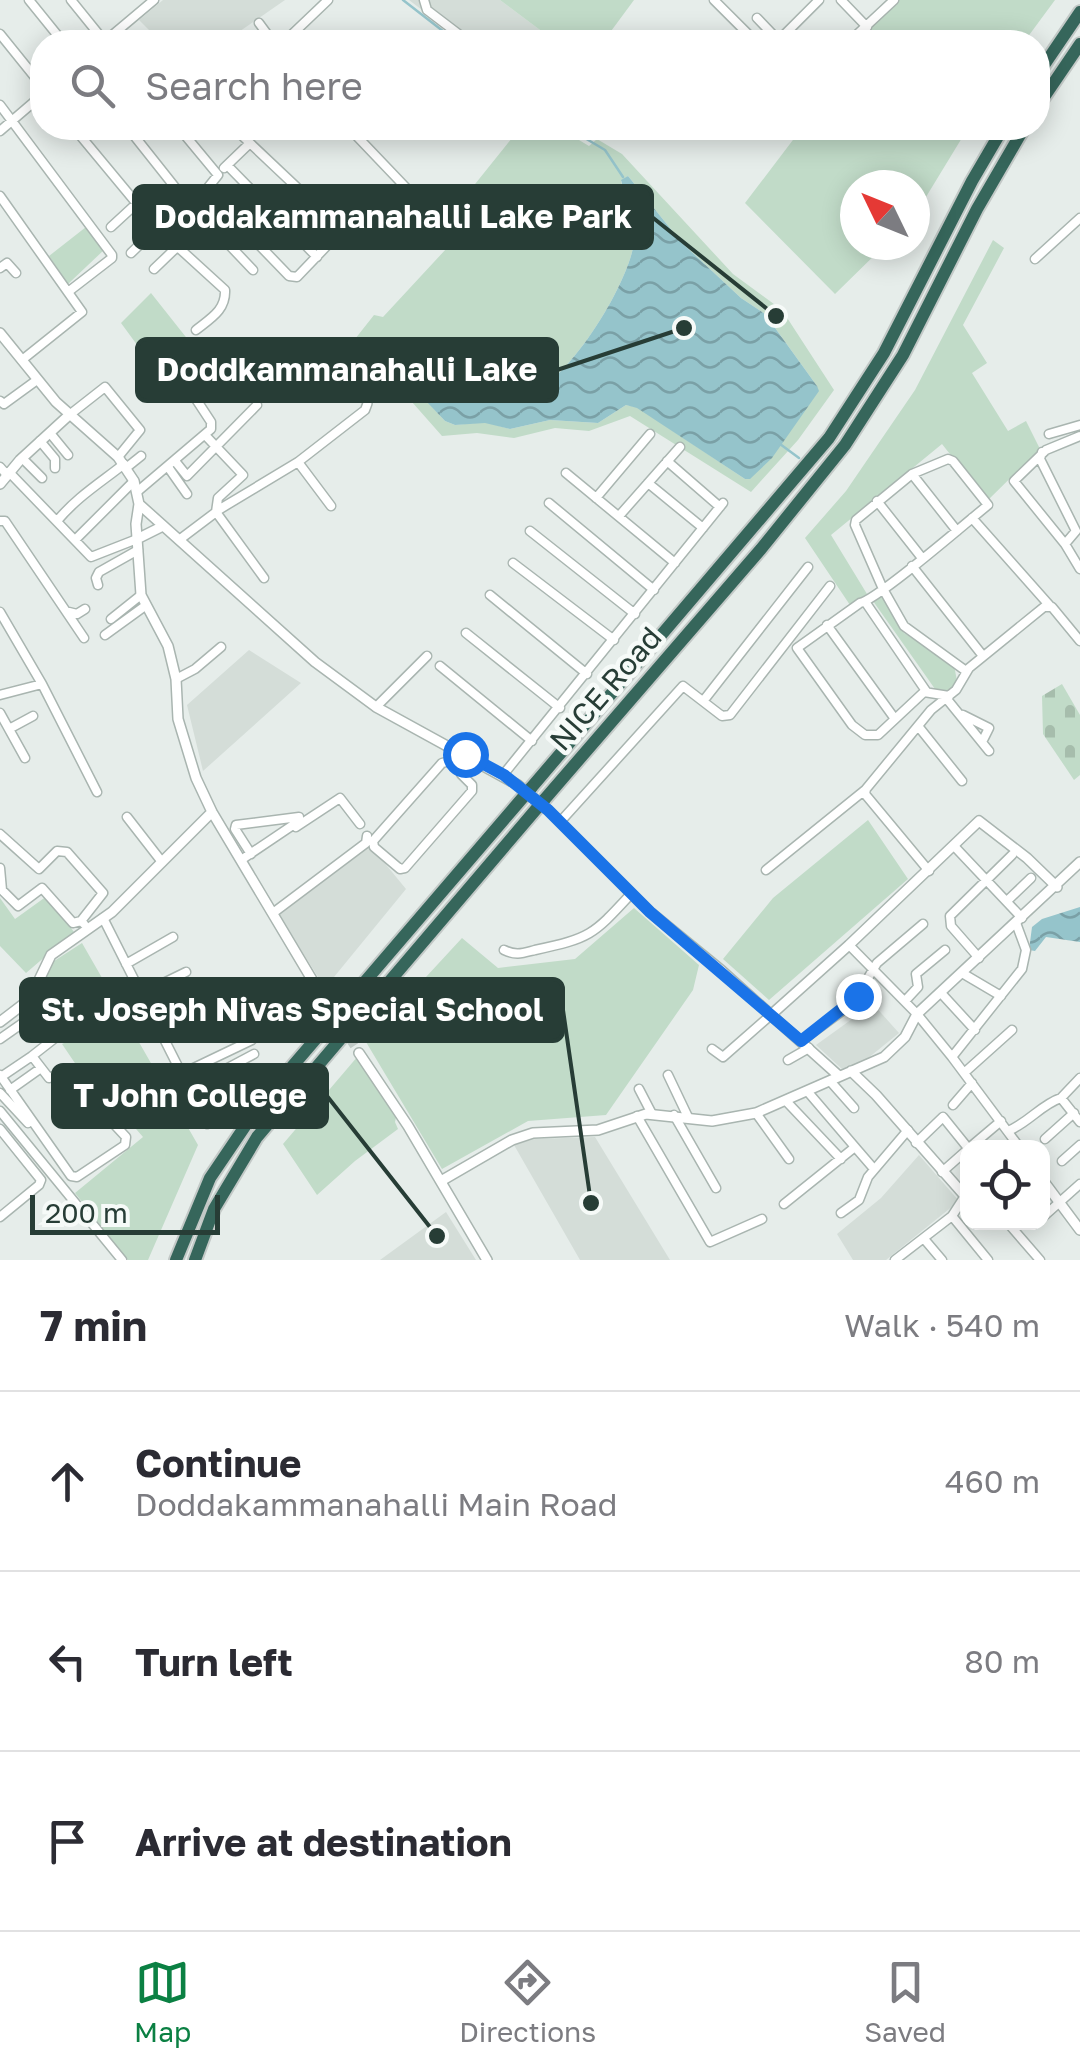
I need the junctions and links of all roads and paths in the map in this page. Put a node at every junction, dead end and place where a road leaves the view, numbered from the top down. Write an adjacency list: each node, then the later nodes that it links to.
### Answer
1 (29, 0): 14 (street)
2 (154, 0): 16 (street)
3 (328, 0): 18 (street)
4 (424, 0): 19 (street)
5 (714, 0): 20 (street)
6 (819, 0): 22 (street)
7 (841, 0): 13 (street)
8 (894, 0): 13 (street)
9 (77, 2): 15 (street)
10 (1080, 12): 26 (highway)
11 (757, 18): 21 (street)
12 (259, 23): 17 (street)
13 (867, 26): 23 (street)
14 (53, 30)
15 (101, 30)
16 (122, 30)
17 (262, 30)
18 (297, 30)
19 (453, 30)
20 (744, 30)
21 (768, 30)
22 (790, 30)
23 (862, 30)
24 (0, 34): 27 (street)
25 (1080, 44): 28 (highway)
26 (1050, 56)
27 (30, 71)
28 (1050, 88)
29 (0, 104): 31 (street)
30 (30, 105): 31 (street)
31 (13, 120): 32 (street); 59 (street)
32 (0, 131)
33 (84, 140): 44 (street)
34 (138, 140): 57 (street)
35 (189, 140): 42 (street)
36 (247, 140): 40 (street)
37 (361, 140): 50 (street)
38 (995, 140): 292 (highway, NICE Road)
39 (1017, 140): 293 (highway, NICE Road)
40 (250, 143): 41 (street); 53 (street)
41 (228, 165): 42 (street); 53 (street)
42 (218, 175): 53 (street)
43 (0, 196): 46 (street)
44 (136, 204): 48 (street); 49 (street)
45 (1080, 218): 54 (street)
46 (17, 219): 47 (street); 59 (street)
47 (6, 227)
48 (111, 227)
49 (157, 228): 51 (street); 52 (street)
50 (454, 238)
51 (178, 246): 56 (street); 60 (street)
52 (131, 253)
53 (316, 257)
54 (1035, 260)
55 (0, 268): 58 (street)
56 (154, 269)
57 (253, 270)
58 (16, 273)
59 (68, 292): 62 (street)
60 (196, 330)
61 (0, 334): 62 (street)
62 (22, 360): 66 (street)
63 (165, 360): 67 (street)
64 (348, 361): 85 (street)
65 (228, 379): 67 (street)
66 (37, 380): 68 (street); 70 (street)
67 (190, 390): 75 (street)
68 (0, 401)
69 (257, 405): 78 (street)
70 (68, 416): 72 (street); 86 (street); 86 (street)
71 (1080, 426): 74 (street)
72 (50, 432): 77 (street); 81 (street)
73 (650, 434): 97 (street)
74 (1050, 434)
75 (205, 435): 78 (street); 87 (street)
76 (1080, 436): 80 (street)
77 (40, 441): 83 (street); 88 (street)
78 (215, 445): 87 (street); 102 (street)
79 (680, 446): 84 (street)
80 (1042, 452): 114 (street); 114 (street)
81 (68, 454)
82 (142, 456): 86 (street)
83 (22, 458): 90 (street); 92 (street)
84 (667, 461): 94 (street); 108 (street)
85 (298, 462): 101 (street); 102 (street)
86 (123, 463): 93 (street); 106 (street)
87 (171, 464): 95 (street); 96 (street)
88 (55, 468)
89 (566, 473): 97 (street)
90 (4, 474): 106 (street)
91 (912, 474): 98 (street); 104 (street); 109 (street)
92 (42, 478)
93 (134, 480): 95 (street); 111 (street)
94 (648, 483): 103 (street); 108 (street)
95 (138, 492): 100 (street)
96 (187, 494)
97 (596, 498): 103 (street)
98 (877, 501): 115 (street); 124 (street)
99 (549, 502): 125 (street)
100 (139, 504): 107 (street); 113 (street)
101 (331, 506)
102 (216, 512): 112 (street); 121 (street)
103 (618, 516): 117 (street)
104 (972, 518): 109 (street); 129 (street)
105 (0, 521): 132 (street)
106 (57, 521): 111 (street)
107 (163, 526): 112 (street); 113 (street)
108 (702, 528): 117 (street)
109 (956, 531): 115 (street)
110 (530, 532): 133 (street)
111 (74, 540): 113 (street)
112 (179, 540): 153 (street)
113 (137, 544): 122 (street); 127 (street)
114 (1065, 544): 120 (street)
115 (922, 558): 118 (street)
116 (512, 563): 139 (street)
117 (675, 563): 125 (street)
118 (912, 566): 124 (street); 143 (street)
119 (808, 567): 152 (street)
120 (1080, 569)
121 (264, 578)
122 (98, 585)
123 (830, 586): 152 (street)
124 (883, 589): 128 (street); 145 (street)
125 (654, 590): 133 (street)
126 (490, 595): 146 (street)
127 (143, 600): 134 (street); 137 (street); 147 (street)
128 (866, 603): 135 (street); 149 (street)
129 (1050, 606): 140 (street); 143 (street)
130 (85, 608): 132 (street)
131 (0, 612): 148 (street)
132 (69, 612): 138 (street)
133 (635, 614): 139 (street)
134 (112, 619)
135 (827, 626): 158 (street); 158 (street)
136 (466, 633): 154 (street)
137 (105, 635)
138 (84, 638)
139 (614, 640): 146 (street)
140 (1080, 640)
141 (220, 647): 147 (street)
142 (426, 656): 153 (street)
143 (983, 656): 145 (street)
144 (440, 666): 161 (street)
145 (966, 671): 151 (street)
146 (587, 674): 154 (street)
147 (176, 680): 171 (street)
148 (42, 684): 150 (street); 170 (street)
149 (926, 691): 151 (street); 158 (street)
150 (0, 695)
151 (948, 697): 156 (street); 159 (street)
152 (704, 700): 173 (street)
153 (376, 708): 164 (street)
154 (560, 708): 161 (street)
155 (0, 713): 160 (street)
156 (959, 713): 162 (street); 162 (street)
157 (34, 716): 160 (street)
158 (894, 719)
159 (918, 726): 168 (street); 169 (street)
160 (9, 729): 165 (street)
161 (532, 742): 167 (street)
162 (982, 742): 163 (street)
163 (989, 751)
164 (462, 752): 166 (street); 167 (street)
165 (25, 758)
166 (460, 774)
167 (504, 775): 173 (street)
168 (962, 781)
169 (865, 790): 185 (street); 186 (street)
170 (96, 792)
171 (212, 812): 180 (street); 181 (street)
172 (127, 816): 180 (street)
173 (560, 822): 191 (street)
174 (360, 824): 181 (street)
175 (0, 834): 184 (street)
176 (367, 836): 193 (street)
177 (954, 846): 186 (street); 187 (street); 189 (street)
178 (251, 854): 178 (street); 181 (street)
179 (1012, 855): 187 (street)
180 (162, 862): 194 (street)
181 (242, 862): 193 (street)
182 (1080, 862): 189 (street)
183 (0, 868): 190 (street)
184 (39, 869): 190 (street); 197 (street)
185 (766, 870)
186 (929, 871): 199 (street)
187 (987, 878): 192 (street); 202 (street)
188 (1031, 878): 192 (street)
189 (1057, 887): 195 (street)
190 (42, 888): 197 (street)
191 (632, 894): 200 (street); 215 (street)
192 (1007, 901): 195 (street)
193 (272, 913): 208 (street)
194 (102, 918): 197 (street); 203 (street)
195 (1019, 921): 202 (street); 211 (street)
196 (924, 924): 204 (street)
197 (82, 926): 209 (street)
198 (173, 938): 203 (street)
199 (849, 945): 204 (street); 215 (street)
200 (504, 950)
201 (945, 950): 212 (street)
202 (979, 958): 206 (street)
203 (126, 964): 210 (street)
204 (872, 969): 212 (street); 223 (street)
205 (186, 972): 210 (street)
206 (962, 973): 207 (street); 211 (street)
207 (941, 992): 216 (street); 218 (street)
208 (320, 993)
209 (33, 994): 214 (street); 217 (street)
210 (141, 994): 220 (street)
211 (1001, 996): 218 (street)
212 (904, 1001): 216 (street)
213 (216, 1008): 220 (street)
214 (43, 1009): 221 (street); 227 (street)
215 (772, 1014): 223 (street); 224 (street)
216 (917, 1014): 228 (street); 231 (street)
217 (0, 1022)
218 (975, 1030): 228 (street)
219 (1012, 1030): 232 (street)
220 (161, 1034): 233 (street)
221 (0, 1039)
222 (252, 1040): 233 (street)
223 (805, 1044): 229 (street); 237 (street)
224 (712, 1049)
225 (359, 1053): 274 (street)
226 (254, 1054): 239 (street)
227 (32, 1056): 230 (street); 235 (street)
228 (952, 1057): 232 (street)
229 (788, 1060)
230 (41, 1068): 241 (street); 265 (street)
231 (851, 1071): 237 (street); 258 (street)
232 (964, 1073): 238 (street)
233 (181, 1074): 239 (street)
234 (668, 1075): 254 (street)
235 (1, 1076): 241 (street)
236 (1080, 1078): 244 (street)
237 (834, 1079): 242 (street); 247 (street)
238 (972, 1083): 246 (street); 255 (street)
239 (188, 1088): 256 (street)
240 (639, 1089): 250 (street)
241 (10, 1090): 265 (street)
242 (808, 1092): 245 (street); 267 (street)
243 (0, 1093): 265 (street)
244 (1061, 1098): 253 (street); 259 (street)
245 (786, 1101): 249 (street); 270 (street)
246 (952, 1105)
247 (854, 1108)
248 (0, 1111): 291 (street)
249 (756, 1113): 254 (street); 269 (street)
250 (652, 1114): 251 (street); 252 (street)
251 (674, 1115): 254 (street); 276 (street)
252 (637, 1116): 274 (street); 286 (street)
253 (1077, 1116): 260 (street)
254 (688, 1117)
255 (1001, 1121): 259 (street); 262 (street)
256 (206, 1124)
257 (0, 1129): 285 (street)
258 (908, 1130): 264 (street); 272 (street)
259 (1008, 1132): 263 (street)
260 (1046, 1139)
261 (962, 1140): 264 (street)
262 (978, 1140)
263 (1014, 1140)
264 (916, 1143): 273 (street)
265 (48, 1145)
266 (1080, 1146): 271 (street)
267 (855, 1147): 270 (street); 272 (street)
268 (960, 1155): 273 (street)
269 (789, 1159)
270 (840, 1159): 280 (street)
271 (1062, 1160)
272 (874, 1169): 283 (street)
273 (942, 1172): 278 (street)
274 (440, 1181): 294 (street)
275 (1080, 1184): 279 (street)
276 (716, 1188)
277 (1050, 1189): 279 (street)
278 (960, 1190)
279 (1060, 1202): 282 (street); 288 (street)
280 (784, 1204)
281 (960, 1205): 284 (street)
282 (1050, 1211)
283 (841, 1213)
284 (952, 1216): 289 (street); 296 (street)
285 (0, 1217)
286 (762, 1218)
287 (1014, 1230): 297 (street)
288 (1080, 1230)
289 (925, 1240): 290 (street); 295 (street)
290 (900, 1259)
291 (122, 1260)
292 (176, 1260)
293 (194, 1260)
294 (487, 1260)
295 (942, 1260)
296 (988, 1260)
297 (1040, 1260)

